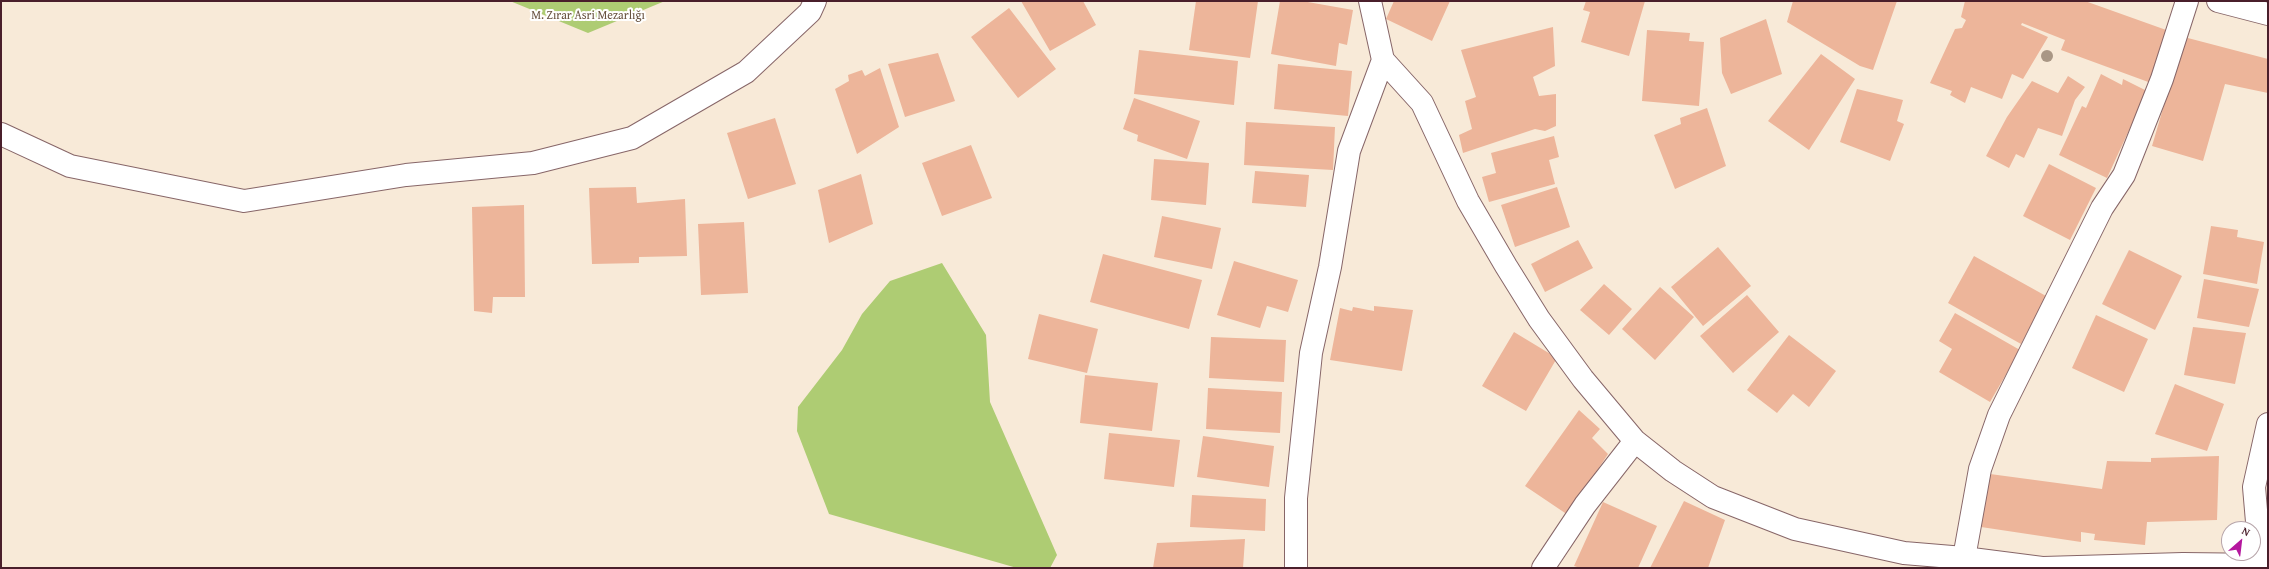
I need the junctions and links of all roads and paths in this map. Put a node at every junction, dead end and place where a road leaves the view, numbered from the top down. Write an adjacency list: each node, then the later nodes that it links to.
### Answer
1 (815, 1): 7 (street)
2 (2186, 1): 10 (street)
3 (2218, 1): 5 (street)
4 (1366, 3): 6 (street)
5 (2268, 14)
6 (1382, 60): 9 (street); 13 (street)
7 (1, 134)
8 (2268, 424): 12 (street)
9 (1635, 441): 11 (street); 14 (street)
10 (1964, 558): 11 (street); 15 (street)
11 (1902, 561)
12 (2263, 567): 15 (street)
13 (1296, 568)
14 (1543, 568)
15 (2043, 568)

